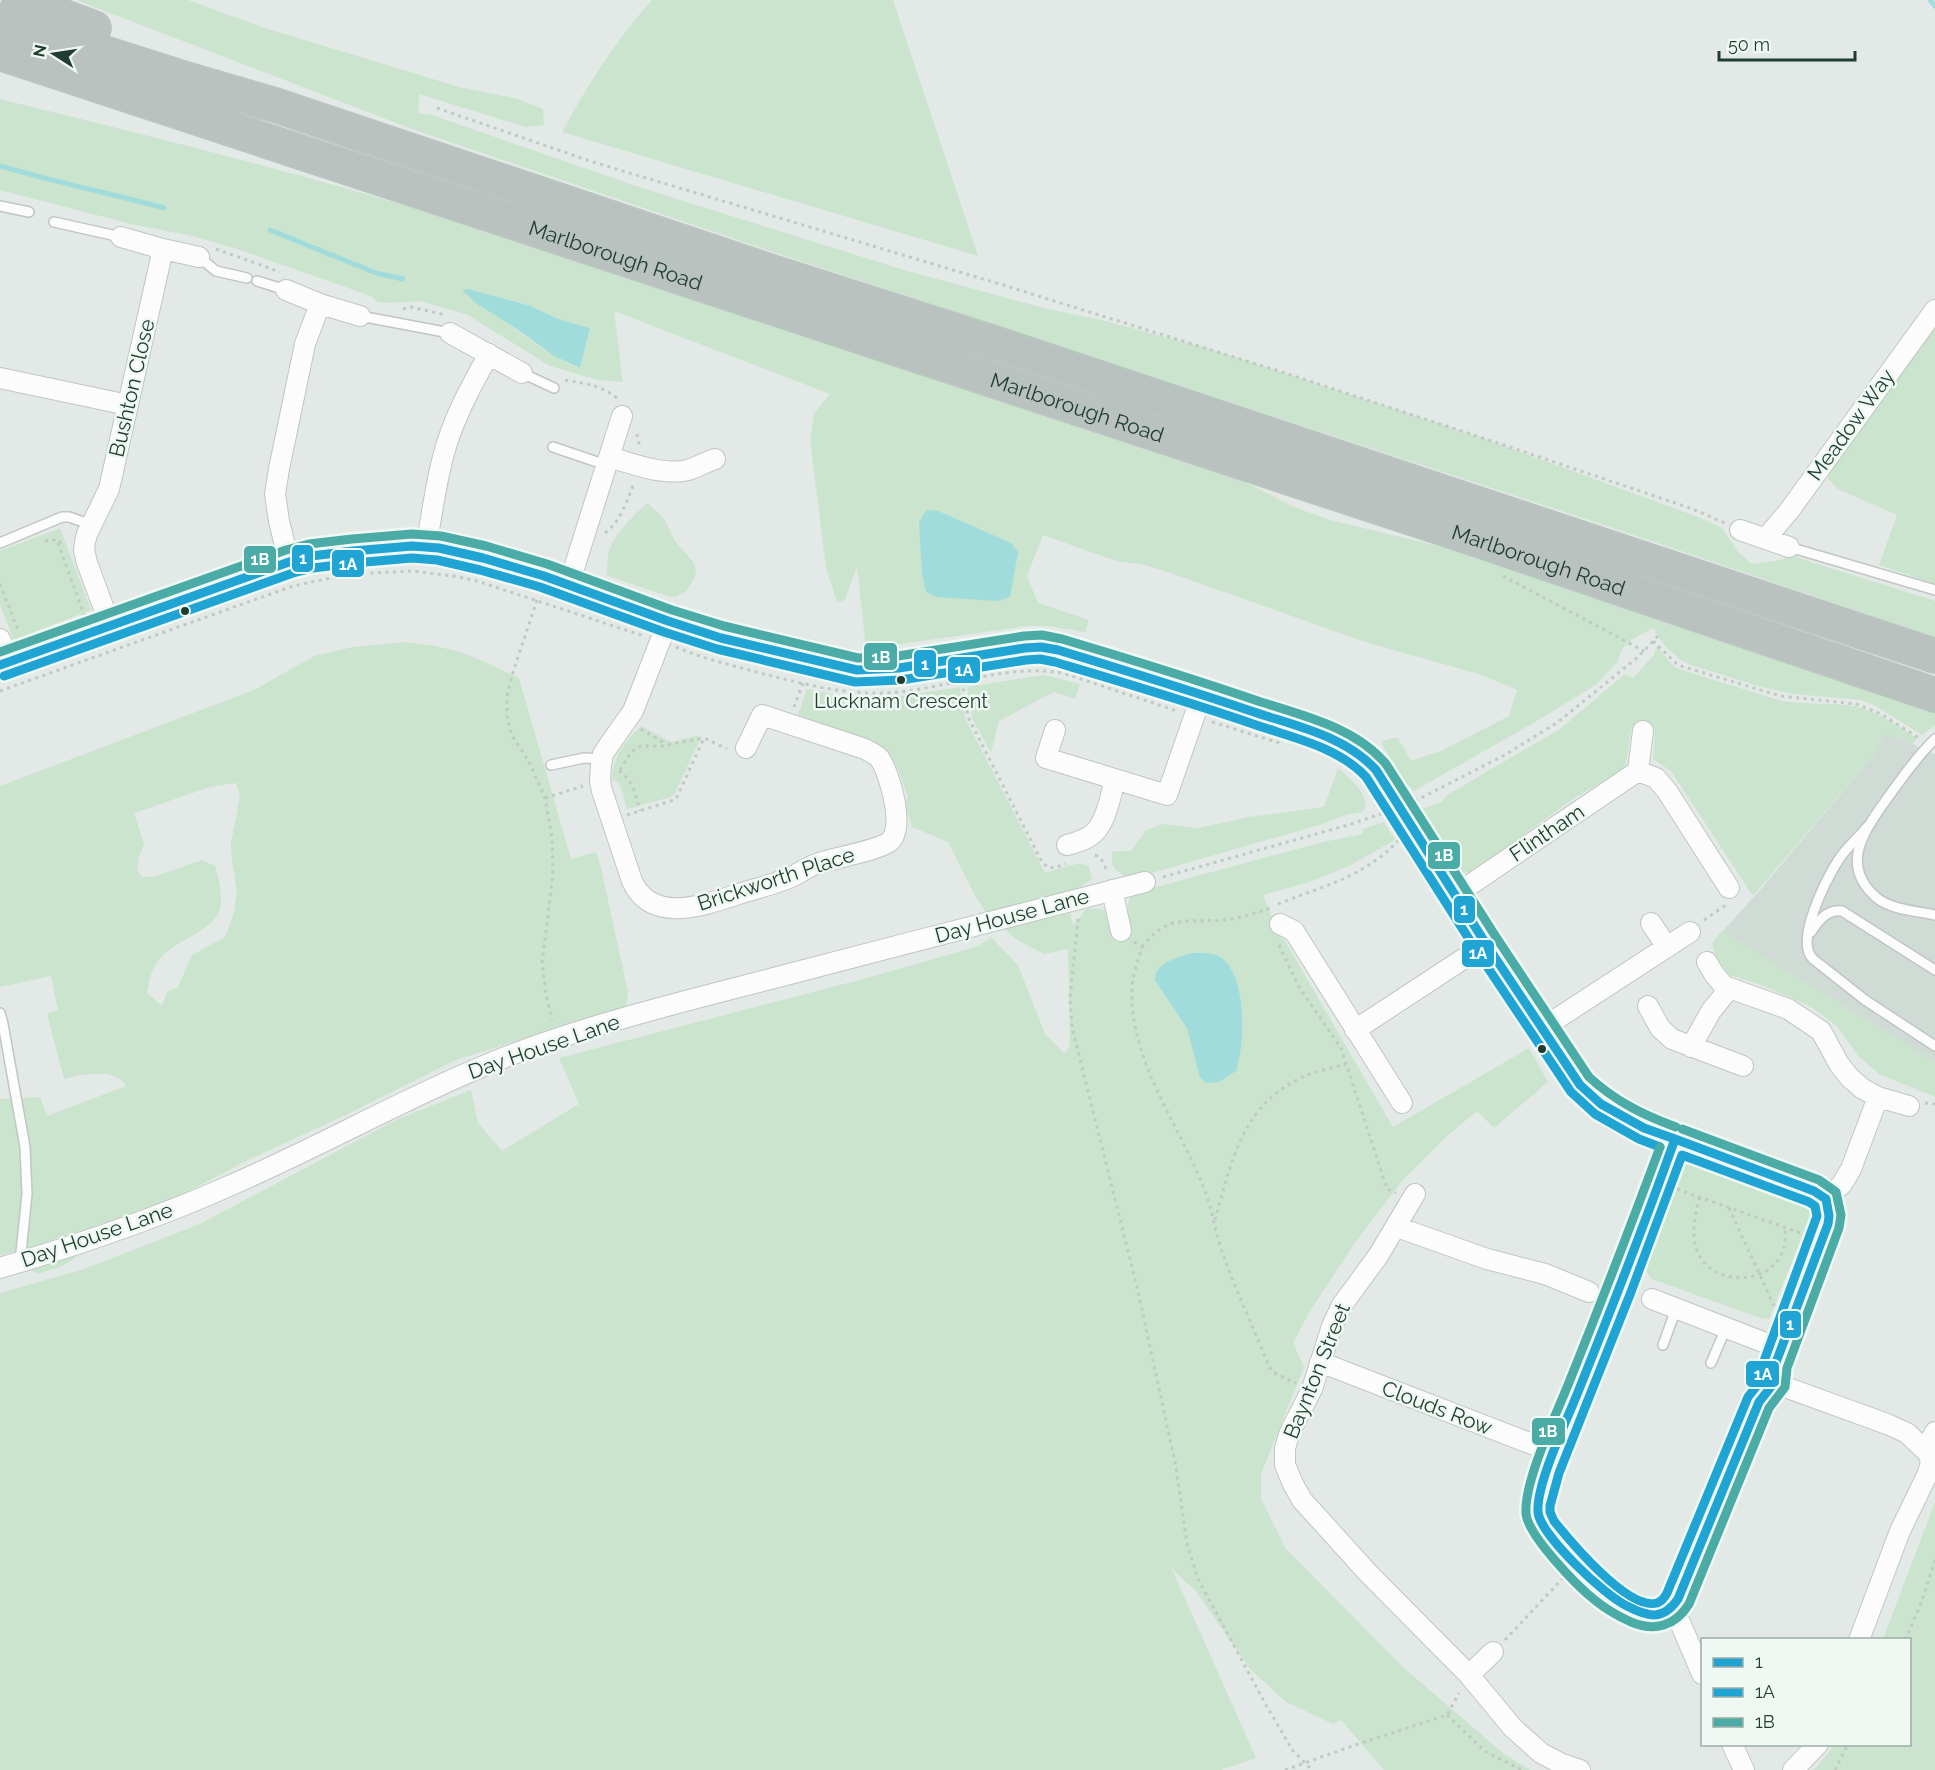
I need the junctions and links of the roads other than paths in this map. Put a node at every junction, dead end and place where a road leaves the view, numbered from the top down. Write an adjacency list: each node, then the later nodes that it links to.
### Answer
1 (19, 0): 5 (highway)
2 (0, 20): 5 (highway)
3 (0, 53): 6 (highway)
4 (0, 70): 6 (highway)
5 (275, 105): 39 (highway, Marlborough Road)
6 (219, 126): 42 (highway, Marlborough Road)
7 (0, 206): 8 (lane)
8 (30, 212)
9 (54, 222): 10 (lane)
10 (121, 237): 11 (street)
11 (163, 249): 12 (street); 22 (street, Bushton Close)
12 (205, 252): 13 (lane)
13 (286, 282): 14 (street)
14 (320, 304): 16 (street); 33 (street)
15 (1935, 310): 29 (street, Meadow Way)
16 (360, 316): 17 (lane)
17 (449, 324): 18 (street)
18 (489, 354): 19 (street); 31 (street)
19 (522, 373): 21 (lane)
20 (0, 378): 22 (street)
21 (554, 388)
22 (128, 405): 27 (street, Bushton Close)
23 (622, 409): 26 (street)
24 (553, 447): 26 (lane)
25 (715, 459): 26 (street)
26 (608, 461): 34 (street)
27 (89, 529): 30 (lane); 37 (street, Bushton Close)
28 (1740, 530): 29 (street)
29 (1765, 539): 32 (street)
30 (0, 543)
31 (426, 546): 33 (street); 34 (street)
32 (1790, 547): 35 (lane)
33 (289, 562): 37 (street)
34 (569, 584): 36 (street)
35 (1935, 590)
36 (668, 621): 41 (street); 47 (street, Brickworth Place)
37 (110, 625): 40 (street)
38 (0, 639): 40 (street)
39 (1935, 656)
40 (12, 660)
41 (1202, 694): 50 (street); 56 (street)
42 (1935, 694)
43 (1055, 730): 50 (street)
44 (1642, 731): 49 (street)
45 (1932, 741): 51 (lane)
46 (746, 748): 47 (street, Brickworth Place)
47 (602, 759): 48 (lane)
48 (551, 765)
49 (1638, 771): 54 (street); 56 (street, Flintham)
50 (1115, 780): 52 (street)
51 (1867, 827): 57 (lane); 62 (lane)
52 (1070, 853)
53 (1145, 882): 55 (street, Day House Lane)
54 (1729, 888)
55 (1113, 890): 60 (street, Day House Lane); 82 (street, Day House Lane)
56 (1455, 895): 63 (street)
57 (1935, 915)
58 (1651, 923): 64 (street)
59 (1274, 928): 71 (street)
60 (1121, 931)
61 (1690, 932): 64 (street)
62 (1808, 939): 66 (lane); 72 (lane)
63 (1486, 944): 70 (street); 71 (street)
64 (1666, 946): 70 (street)
65 (1707, 962): 67 (street)
66 (1935, 970)
67 (1729, 988): 73 (street); 75 (street)
68 (1648, 1006): 73 (street)
69 (0, 1013): 82 (lane)
70 (1541, 1029): 78 (street)
71 (1355, 1030): 76 (street)
72 (1935, 1046)
73 (1691, 1047): 74 (street)
74 (1743, 1066)
75 (1878, 1097): 77 (street); 80 (street)
76 (1402, 1103)
77 (1909, 1106)
78 (1675, 1139): 80 (street); 94 (street)
79 (1415, 1194): 81 (street, Baynton Street)
80 (1826, 1199): 88 (street)
81 (1397, 1227): 84 (street); 90 (street, Baynton Street)
82 (20, 1262): 83 (street, Day House Lane)
83 (0, 1268)
84 (1589, 1292)
85 (1652, 1299): 86 (street)
86 (1677, 1309): 87 (street); 89 (lane)
87 (1726, 1328): 88 (street); 91 (lane)
88 (1783, 1341): 92 (street)
89 (1663, 1345)
90 (1320, 1362): 94 (street, Clouds Row); 99 (street, Baynton Street)
91 (1711, 1364)
92 (1774, 1383): 93 (street); 95 (street)
93 (1929, 1440): 96 (street)
94 (1555, 1453): 95 (street)
95 (1674, 1606): 98 (street)
96 (1860, 1638)
97 (1493, 1652): 99 (street)
98 (1701, 1672)
99 (1469, 1675): 102 (street, Baynton Street)
100 (1733, 1746): 103 (street)
101 (1816, 1746): 104 (street)
102 (1580, 1770)
103 (1743, 1770)
104 (1793, 1770)

